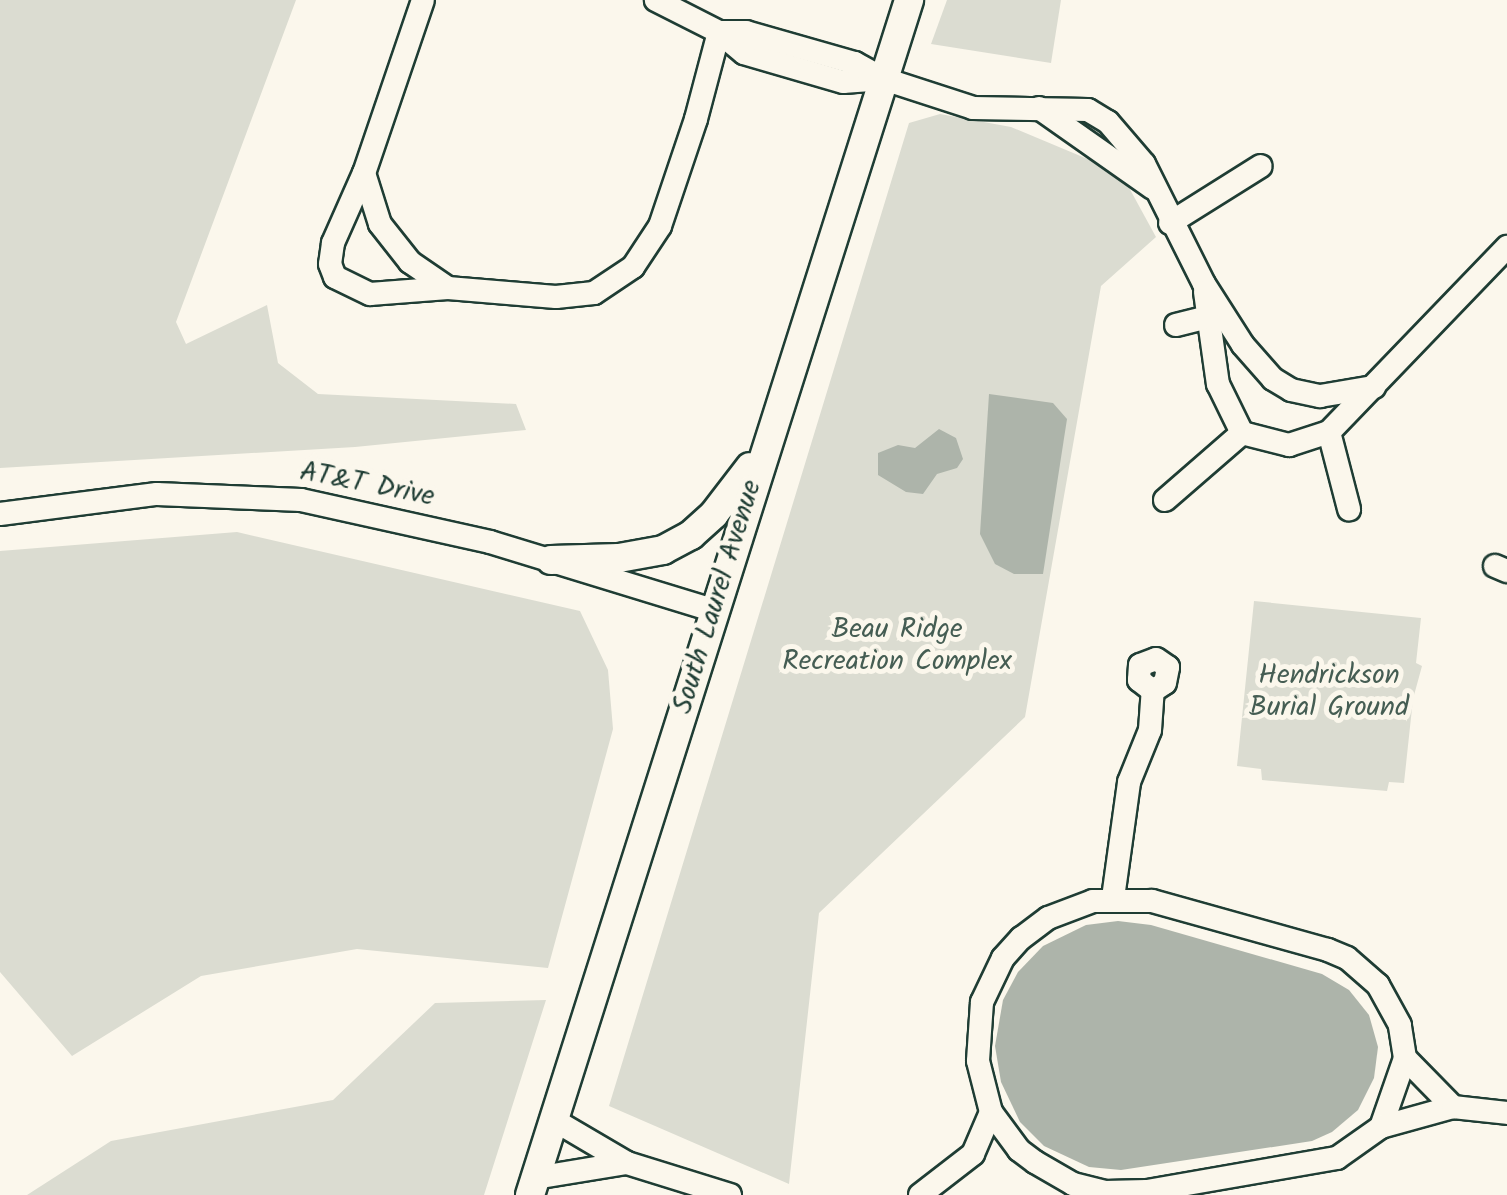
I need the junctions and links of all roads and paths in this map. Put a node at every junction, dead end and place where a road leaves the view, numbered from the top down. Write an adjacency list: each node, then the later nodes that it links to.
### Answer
1 (423, 0): 7 (street)
2 (656, 0): 4 (street)
3 (909, 0): 5 (main road, South Laurel Avenue)
4 (719, 32): 5 (street); 11 (street)
5 (884, 79): 8 (street); 17 (main road, South Laurel Avenue)
6 (1260, 166): 8 (street)
7 (364, 174): 11 (street); 11 (street)
8 (1170, 222): 10 (street)
9 (1507, 247): 14 (street)
10 (1204, 284): 12 (street); 14 (street)
11 (448, 288)
12 (1207, 317): 13 (street); 15 (street)
13 (1176, 324)
14 (1374, 386): 16 (street)
15 (1242, 432): 16 (street); 18 (street)
16 (1329, 432): 19 (street)
17 (768, 435): 21 (main road); 22 (main road, South Laurel Avenue)
18 (1165, 500)
19 (1349, 510)
20 (0, 514): 21 (street, AT&T Drive)
21 (551, 560): 22 (street, AT&T Drive)
22 (712, 610): 29 (main road, South Laurel Avenue)
23 (1153, 692): 24 (street)
24 (1113, 898): 25 (street); 27 (street)
25 (1405, 1058): 26 (street); 30 (street)
26 (1453, 1107): 28 (street); 30 (street)
27 (991, 1112): 31 (street); 32 (street)
28 (1507, 1113)
29 (554, 1120): 33 (street); 34 (main road, South Laurel Avenue)
30 (1381, 1127): 31 (street)
31 (1018, 1150): 32 (street)
32 (973, 1154): 36 (street)
33 (627, 1163): 34 (street); 35 (street)
34 (533, 1187)
35 (730, 1195)
36 (920, 1195)

